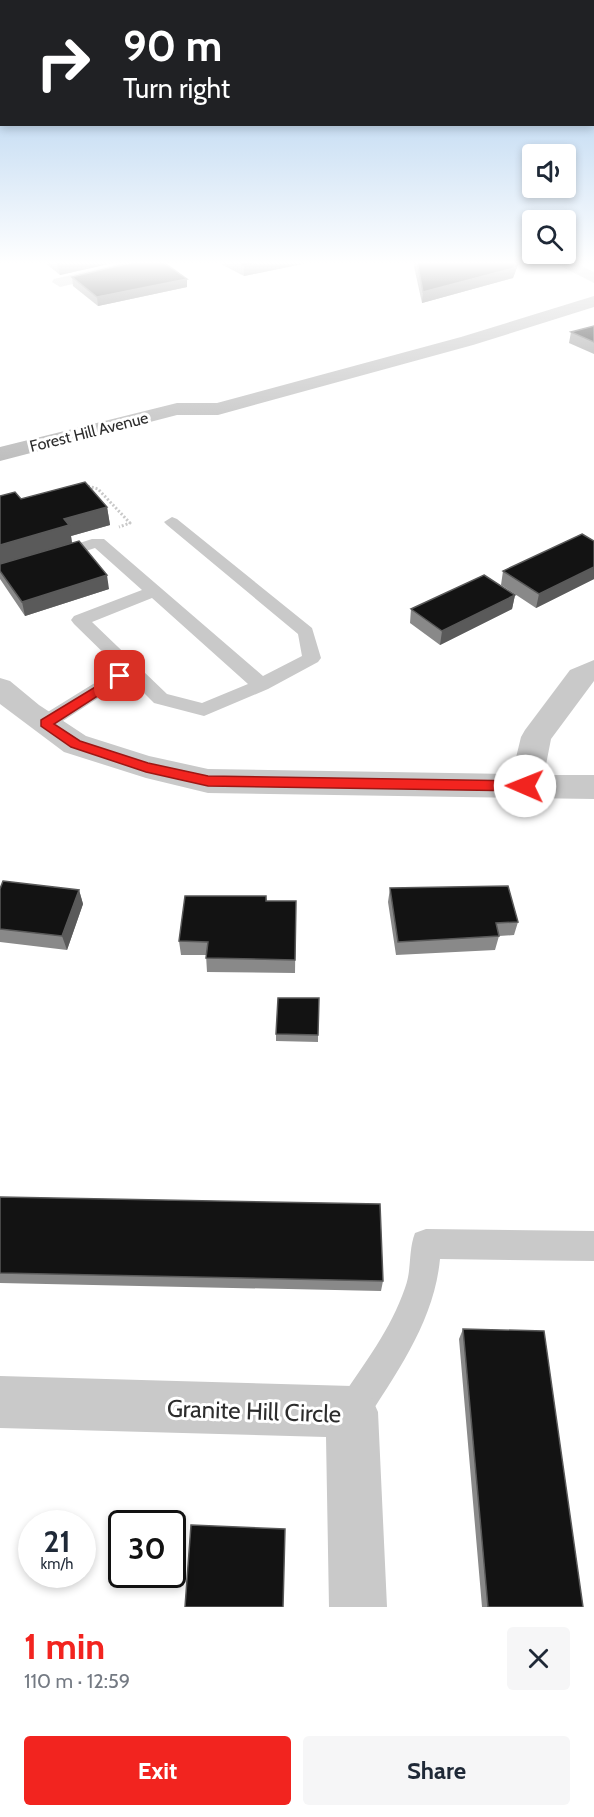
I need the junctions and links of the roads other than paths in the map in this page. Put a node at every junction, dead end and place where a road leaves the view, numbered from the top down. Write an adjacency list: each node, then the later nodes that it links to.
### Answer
1 (414, 337): 3 (main road)
2 (480, 337): 5 (main road, Forest Hill Avenue)
3 (321, 362)
4 (209, 392): 5 (main road, Forest Hill Avenue)
5 (177, 410): 6 (main road, Forest Hill Avenue)
6 (0, 454)
7 (172, 522): 12 (lane)
8 (44, 559): 9 (lane)
9 (154, 591): 10 (lane); 12 (lane)
10 (131, 669): 12 (lane); 14 (lane)
11 (594, 669): 15 (street)
12 (261, 685)
13 (0, 688): 14 (street)
14 (45, 723): 15 (street)
15 (525, 786): 16 (street)
16 (594, 787)
17 (594, 1246): 19 (lane)
18 (0, 1402): 19 (street, Granite Hill Circle)
19 (352, 1412): 20 (street, Granite Hill Circle)
20 (358, 1607)

